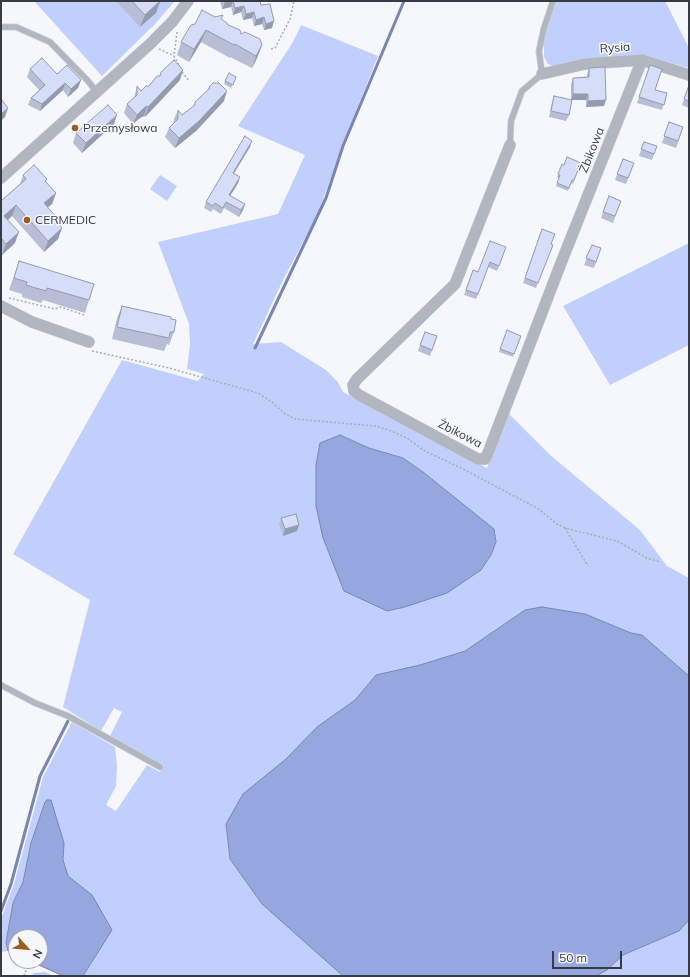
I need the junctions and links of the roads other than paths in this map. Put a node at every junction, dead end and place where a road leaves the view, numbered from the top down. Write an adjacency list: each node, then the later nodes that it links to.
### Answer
1 (188, 1): 7 (street)
2 (553, 1): 5 (lane)
3 (1, 27): 7 (lane)
4 (642, 60): 5 (street, Rysia); 6 (street, Rysia); 8 (street, Żbikowa)
5 (542, 74): 8 (lane)
6 (689, 75)
7 (97, 92): 9 (street)
8 (510, 145)
9 (1, 178)
10 (1, 306): 11 (street)
11 (88, 346)
12 (1, 685): 13 (lane)
13 (160, 767)

